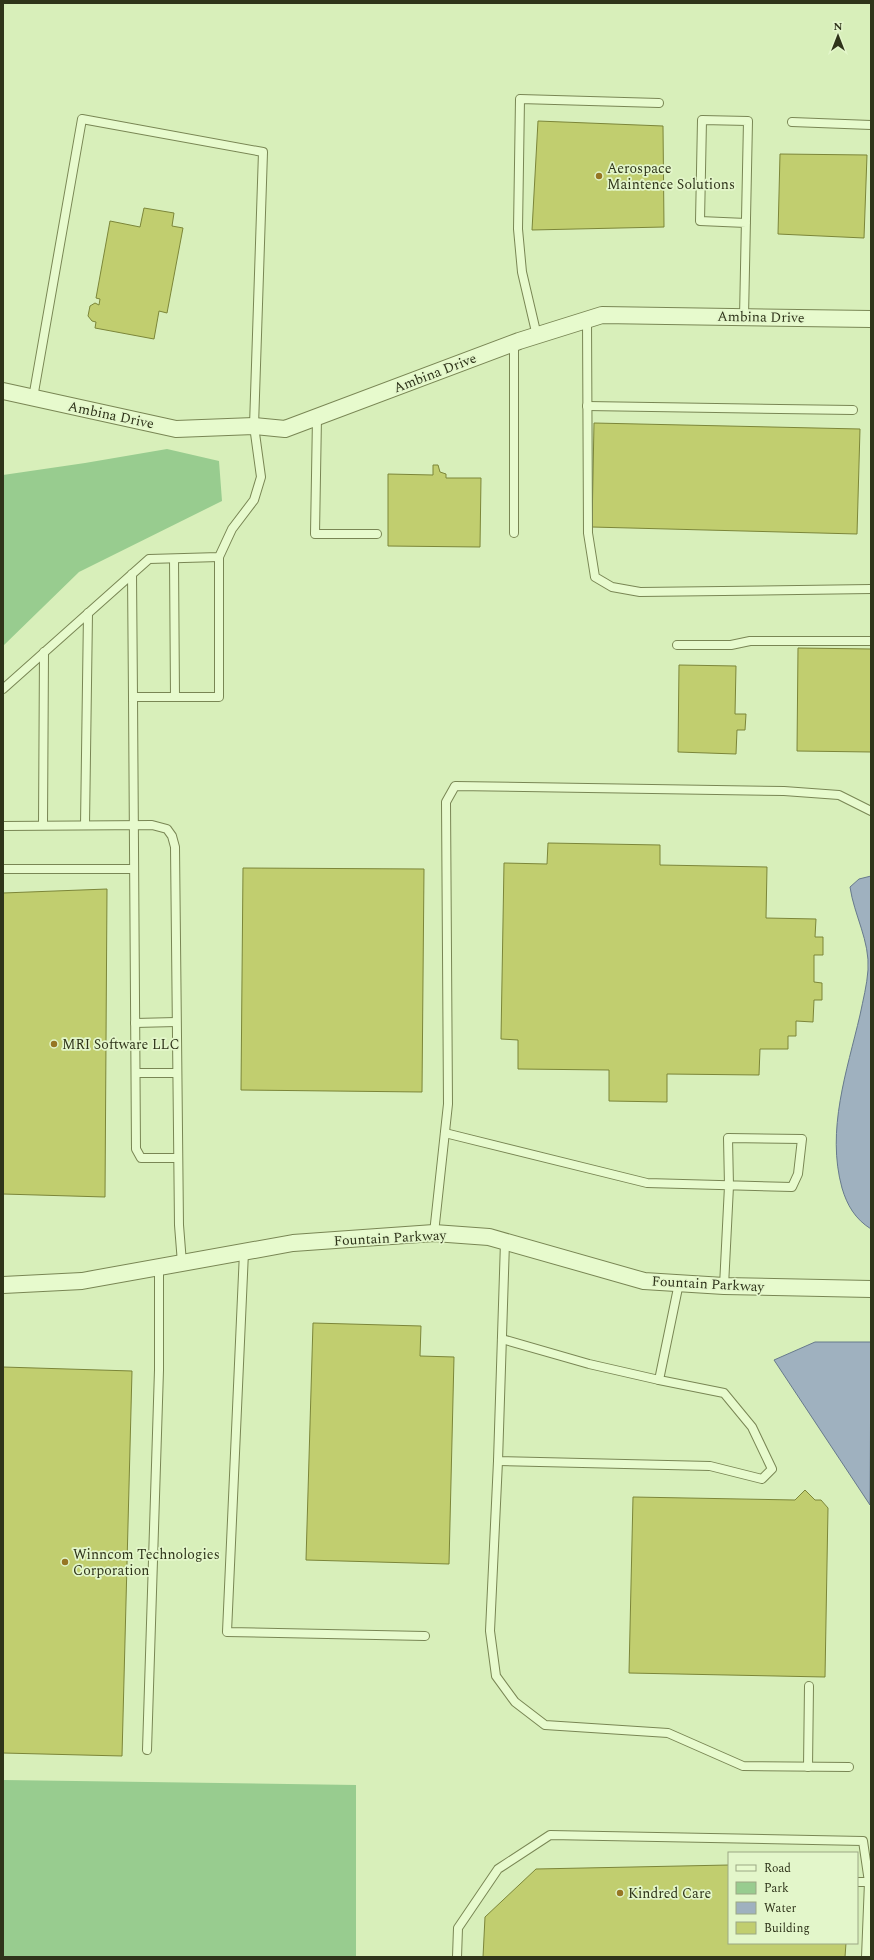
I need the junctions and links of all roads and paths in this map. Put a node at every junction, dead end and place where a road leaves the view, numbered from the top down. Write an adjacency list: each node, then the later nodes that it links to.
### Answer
1 (659, 103): 8 (lane)
2 (792, 122): 3 (lane)
3 (871, 125)
4 (746, 223): 4 (lane); 5 (lane)
5 (744, 317): 6 (street, Ambina Drive); 7 (street, Ambina Drive)
6 (871, 319)
7 (587, 320): 8 (street, Ambina Drive); 12 (lane)
8 (537, 336): 9 (street, Ambina Drive)
9 (514, 343): 14 (street, Ambina Drive); 16 (lane)
10 (3, 391): 11 (street, Ambina Drive)
11 (33, 398): 15 (street, Ambina Drive); 15 (lane)
12 (587, 406): 13 (lane); 21 (lane)
13 (853, 410)
14 (317, 417): 15 (street, Ambina Drive); 17 (lane)
15 (254, 426): 18 (lane)
16 (514, 533)
17 (377, 534)
18 (219, 557): 19 (lane); 28 (lane)
19 (174, 558): 20 (lane); 28 (lane)
20 (132, 574): 22 (lane); 27 (lane)
21 (871, 589)
22 (88, 613): 25 (lane); 32 (lane)
23 (871, 641): 24 (lane)
24 (677, 646)
25 (44, 652): 26 (lane); 31 (lane)
26 (3, 689)
27 (133, 697): 28 (lane); 30 (lane)
28 (175, 697)
29 (871, 811): 40 (lane)
30 (133, 824): 32 (lane); 35 (lane); 36 (lane)
31 (43, 825): 32 (lane); 33 (lane)
32 (85, 825)
33 (3, 826)
34 (3, 869): 35 (lane)
35 (134, 869): 37 (lane)
36 (176, 1022): 37 (lane); 39 (lane)
37 (135, 1024): 38 (lane)
38 (136, 1073): 39 (lane); 41 (lane)
39 (177, 1073): 41 (lane)
40 (445, 1133): 42 (lane); 43 (lane)
41 (178, 1158): 46 (lane)
42 (729, 1186): 42 (lane); 50 (lane)
43 (434, 1233): 44 (street, Fountain Parkway); 45 (street, Fountain Parkway)
44 (505, 1242): 48 (street, Fountain Parkway); 52 (lane)
45 (244, 1252): 46 (street, Fountain Parkway); 55 (lane)
46 (182, 1263): 47 (street, Fountain Parkway)
47 (159, 1267): 49 (street, Fountain Parkway); 57 (lane)
48 (680, 1284): 50 (street, Fountain Parkway); 53 (lane)
49 (3, 1285)
50 (724, 1286): 51 (street, Fountain Parkway)
51 (871, 1289)
52 (502, 1339): 53 (lane); 54 (lane)
53 (659, 1380): 54 (lane)
54 (498, 1461): 58 (lane)
55 (425, 1636)
56 (809, 1686): 58 (lane)
57 (147, 1750)
58 (808, 1767): 59 (lane)
59 (849, 1767)
60 (858, 1882): 61 (lane)
61 (869, 1882): 62 (lane); 63 (lane)
62 (456, 1957)
63 (866, 1957)

